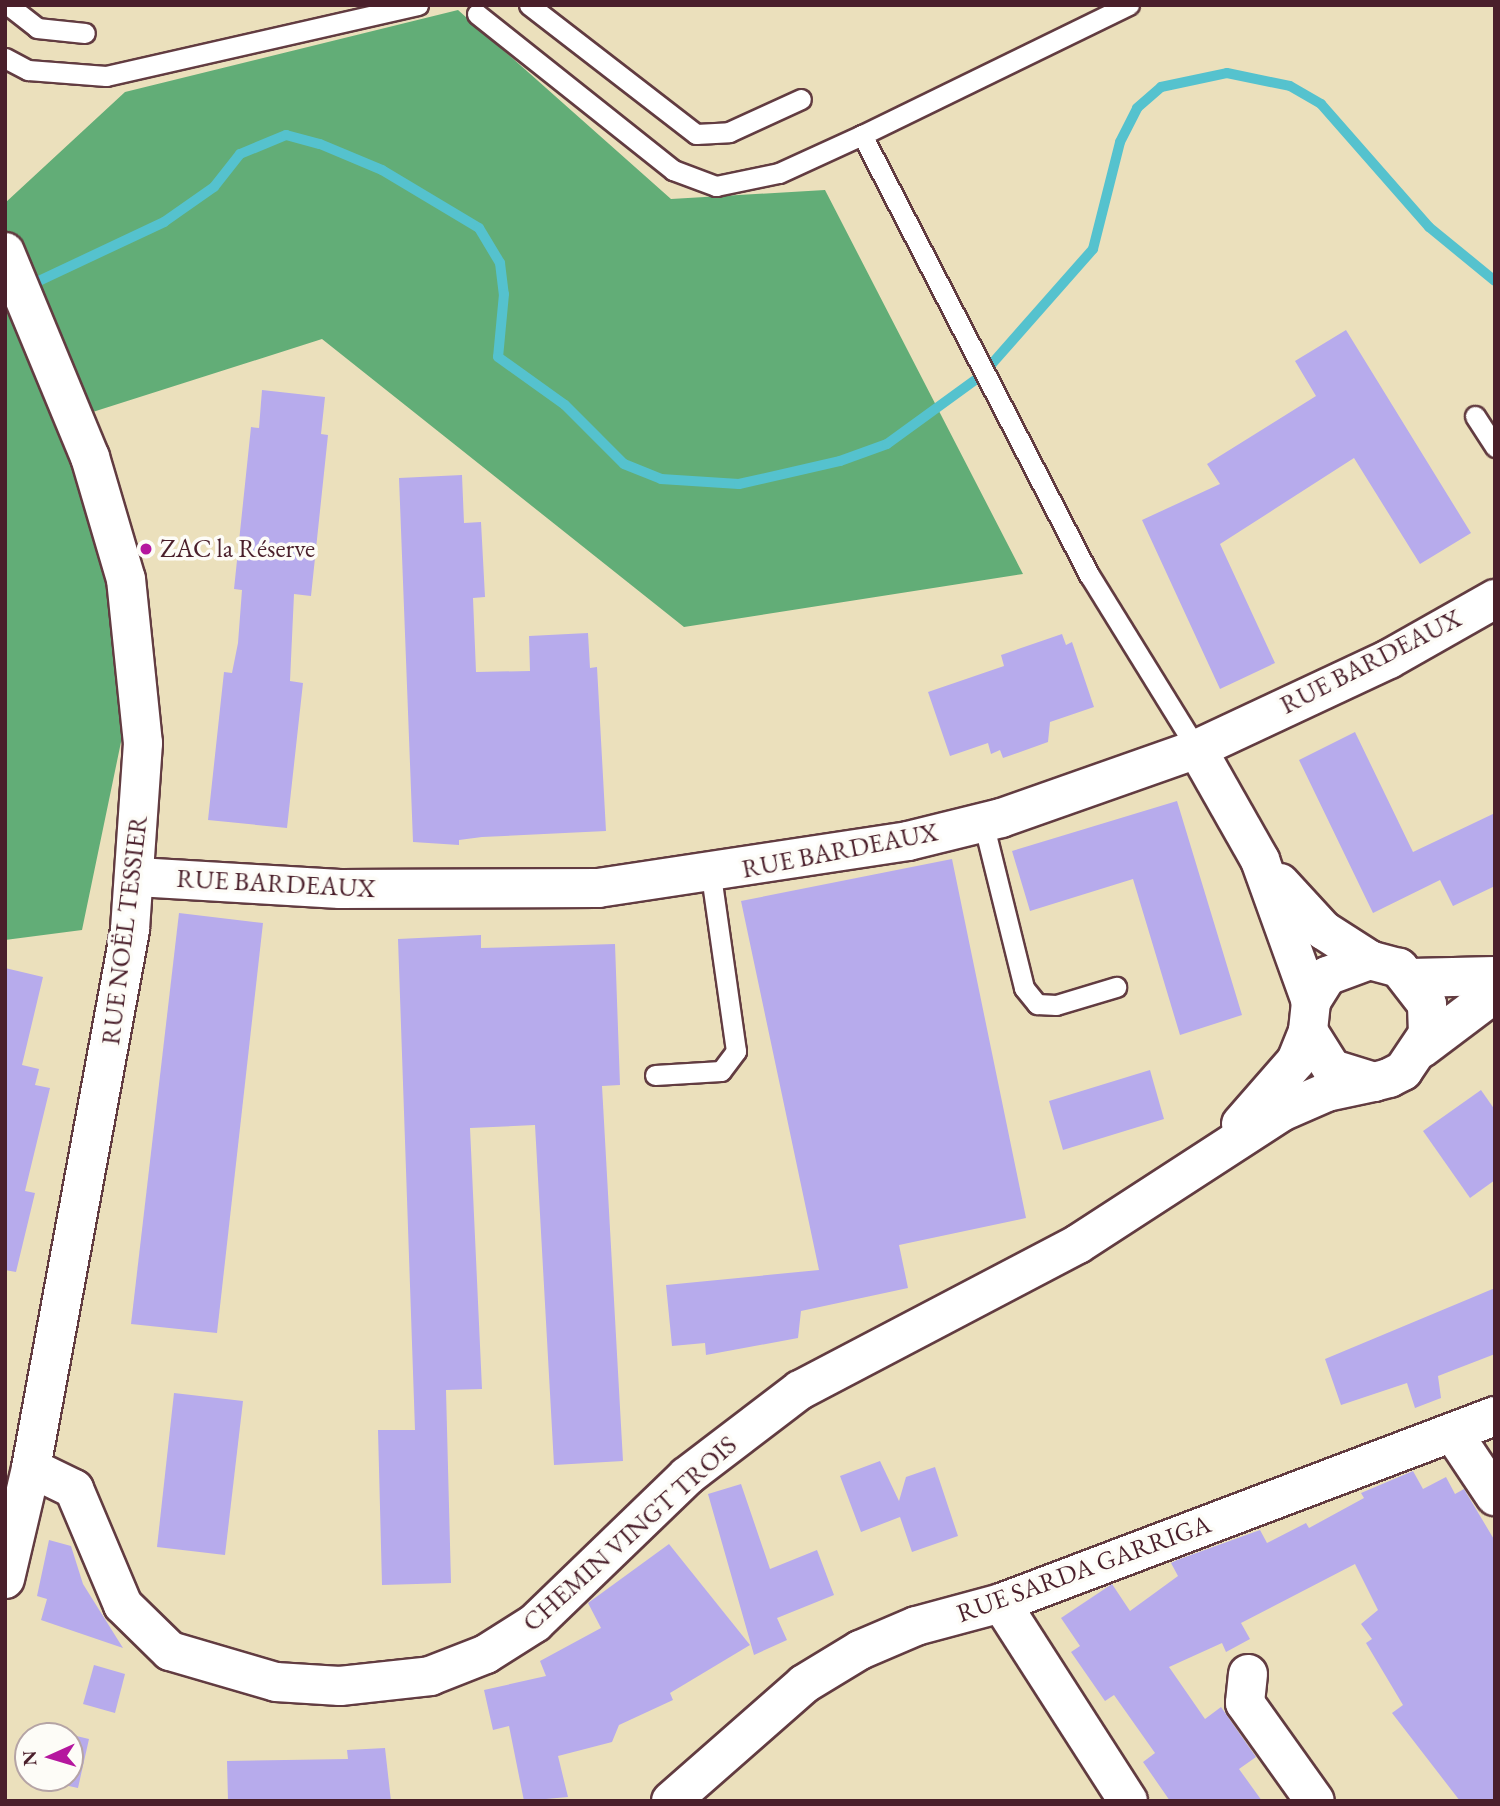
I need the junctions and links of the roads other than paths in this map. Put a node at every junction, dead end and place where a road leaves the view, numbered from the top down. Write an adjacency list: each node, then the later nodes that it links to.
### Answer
1 (8, 5): 6 (lane)
2 (418, 5): 9 (lane)
3 (529, 5): 10 (lane)
4 (1129, 5): 11 (lane)
5 (477, 14): 11 (lane)
6 (85, 33)
7 (5, 58): 9 (lane)
8 (101, 61): 9 (lane)
9 (57, 75)
10 (801, 99)
11 (862, 135): 16 (lane)
12 (5, 251): 20 (street, RUE NOËL TESSIER)
13 (1475, 416): 14 (lane)
14 (1495, 447)
15 (1495, 599): 16 (street, RUE BARDEAUX)
16 (1197, 750): 17 (street, RUE BARDEAUX); 18 (street)
17 (983, 822): 19 (street, RUE BARDEAUX); 24 (lane)
18 (1260, 860): 21 (street); 26 (street)
19 (711, 875): 20 (street, RUE BARDEAUX); 28 (lane)
20 (137, 877): 33 (street, RUE NOËL TESSIER)
21 (1370, 960): 23 (street); 26 (street, CHEMIN VINGT TROIS)
22 (1495, 976): 23 (street)
23 (1411, 978): 27 (street)
24 (1116, 987)
25 (1495, 993): 27 (street, CHEMIN VINGT TROIS)
26 (1309, 1016): 29 (street); 30 (street, CHEMIN VINGT TROIS)
27 (1422, 1048): 29 (street, CHEMIN VINGT TROIS)
28 (655, 1075)
29 (1374, 1082): 30 (street, CHEMIN VINGT TROIS)
30 (1223, 1144): 33 (street, CHEMIN VINGT TROIS)
31 (1495, 1416): 32 (street, RUE SARDA GARRIGA)
32 (1453, 1433): 34 (street); 36 (street, RUE SARDA GARRIGA)
33 (31, 1468): 35 (street, RUE NOËL TESSIER)
34 (1495, 1496)
35 (5, 1579)
36 (1001, 1603): 38 (street, RUE SARDA GARRIGA); 39 (street)
37 (1248, 1674): 40 (street)
38 (671, 1801)
39 (1128, 1801)
40 (1315, 1801)

